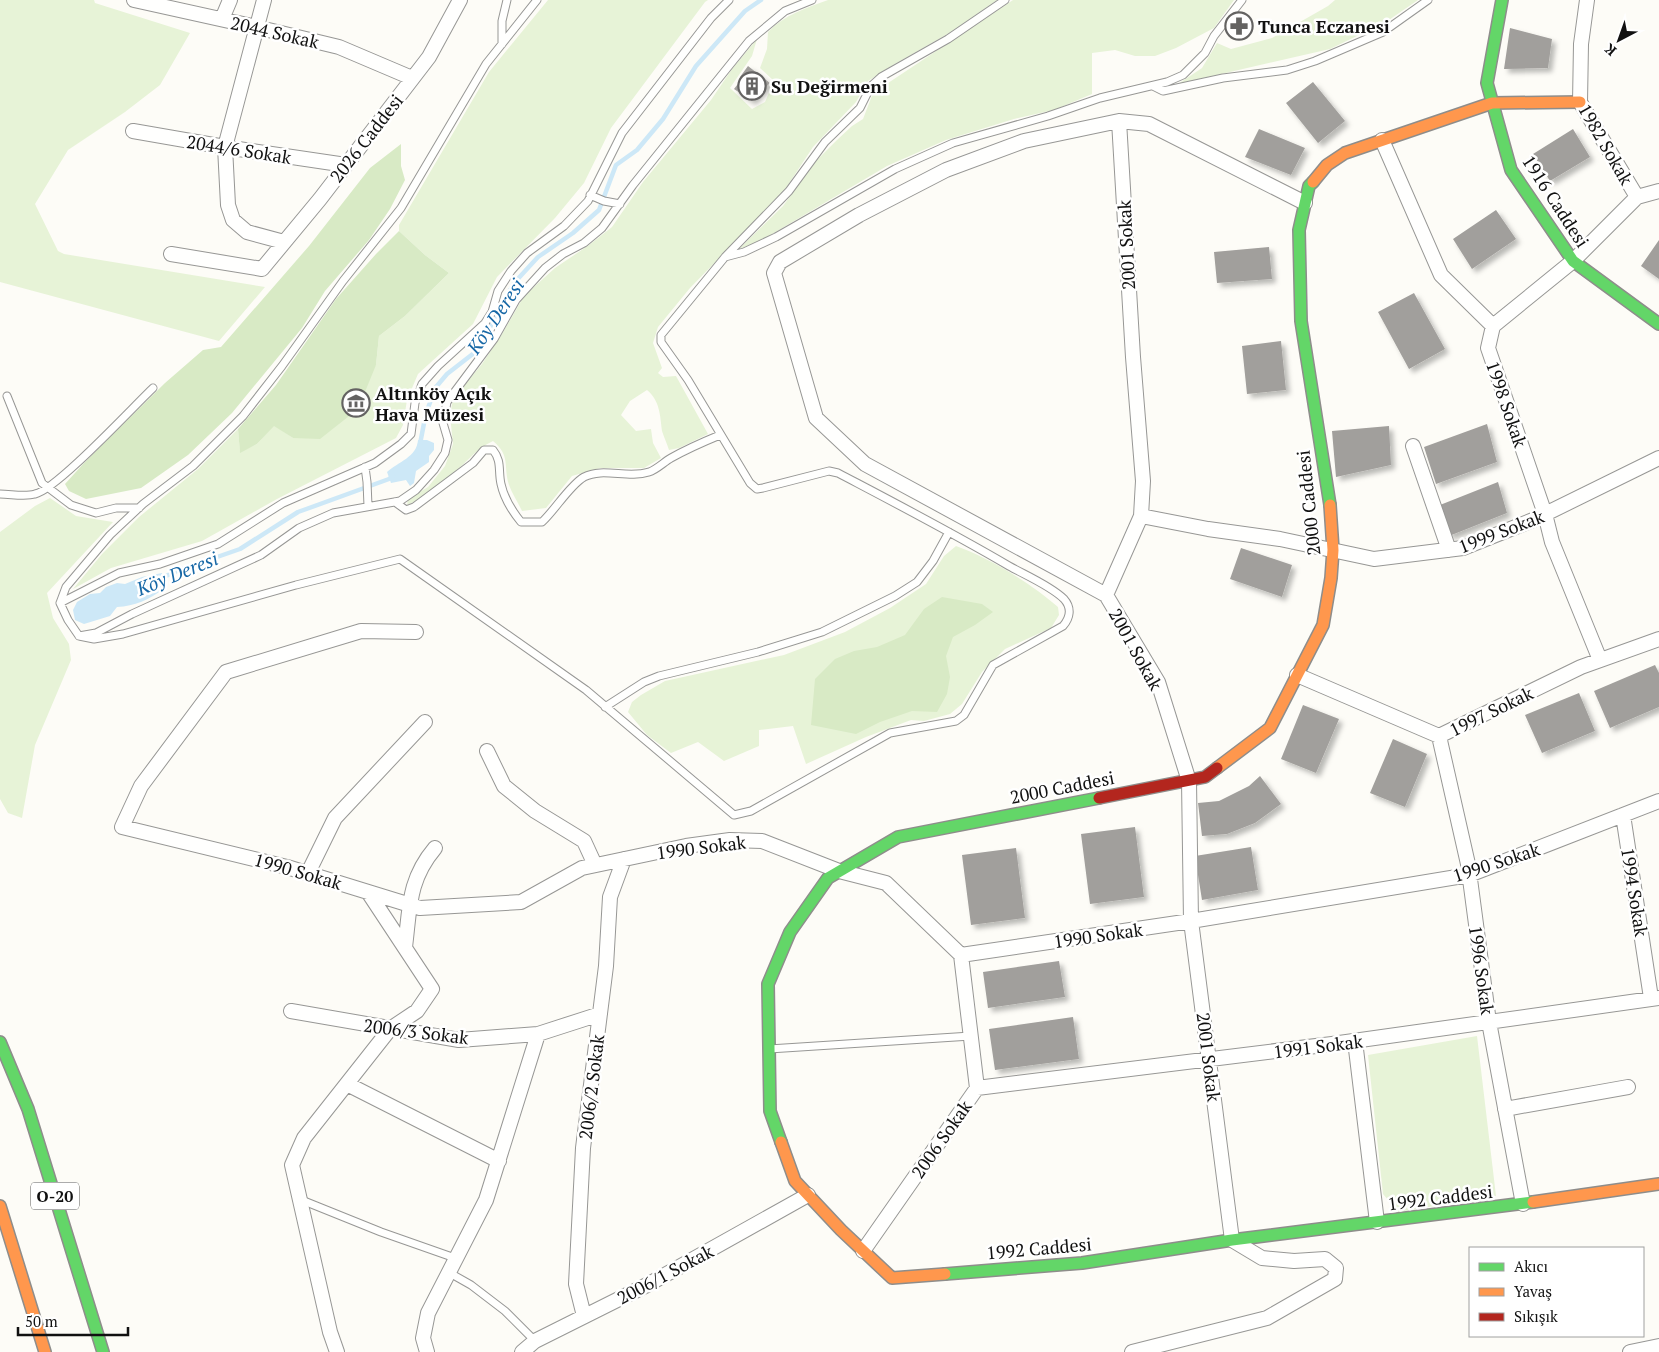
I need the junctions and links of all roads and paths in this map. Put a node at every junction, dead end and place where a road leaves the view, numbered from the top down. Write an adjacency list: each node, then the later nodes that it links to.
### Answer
1 (134, 0): 14 (street, 2044 Sokak)
2 (230, 0): 14 (street)
3 (264, 0): 15 (street)
4 (460, 0): 17 (street, 2026 Caddesi)
5 (507, 0): 16 (lane)
6 (538, 0): 16 (lane)
7 (729, 0): 27 (lane)
8 (812, 0): 30 (lane)
9 (1005, 0): 33 (lane)
10 (1242, 0): 18 (lane)
11 (1428, 0): 18 (lane)
12 (1502, 0): 20 (main road, 1916 Caddesi)
13 (1587, 0): 19 (street, 1982 Sokak)
14 (222, 19): 15 (street, 2044 Sokak)
15 (256, 27): 17 (street, 2044 Sokak); 24 (street)
16 (502, 44): 47 (lane)
17 (412, 78): 25 (street, 2026 Caddesi)
18 (1153, 86): 33 (lane)
19 (1580, 102): 20 (main road, 2000 Caddesi); 28 (street, 1982 Sokak)
20 (1492, 103): 23 (main road, 2000 Caddesi); 34 (main road, 1916 Caddesi)
21 (1119, 121): 29 (street); 49 (street, 2001 Sokak); 53 (street)
22 (133, 130): 24 (street, 2044/6 Sokak)
23 (1382, 140): 29 (main road, 2000 Caddesi); 36 (street)
24 (224, 148): 25 (street, 2044/6 Sokak); 31 (street)
25 (346, 165): 31 (street, 2026 Caddesi)
26 (1659, 191): 28 (street)
27 (590, 195): 30 (lane); 42 (lane)
28 (1637, 197): 34 (street)
29 (1305, 203): 51 (main road, 2000 Caddesi)
30 (620, 204): 45 (lane)
31 (284, 242): 32 (street, 2026 Caddesi)
32 (171, 254)
33 (725, 257): 39 (lane)
34 (1573, 261): 35 (main road, 1916 Caddesi); 36 (street)
35 (1659, 324)
36 (1493, 326): 48 (street, 1998 Sokak)
37 (153, 388): 43 (lane)
38 (7, 396): 43 (lane)
39 (720, 435): 45 (lane); 50 (lane)
40 (1414, 446): 52 (street)
41 (1659, 458): 48 (street, 1999 Sokak)
42 (365, 467): 46 (lane); 54 (lane)
43 (48, 488): 44 (lane); 47 (lane)
44 (0, 494)
45 (395, 502): 46 (lane)
46 (368, 506): 56 (lane)
47 (139, 508): 54 (lane)
48 (1545, 514): 52 (street, 1999 Sokak); 58 (street, 1998 Sokak)
49 (1141, 516): 51 (street, 1999 Sokak); 53 (street, 2001 Sokak)
50 (949, 532): 60 (lane); 60 (lane)
51 (1333, 550): 52 (street, 1999 Sokak); 59 (main road, 2000 Caddesi)
52 (1449, 550)
53 (1106, 595): 64 (street, 2001 Sokak)
54 (60, 603): 56 (lane)
55 (416, 632): 71 (street, 1990 Sokak)
56 (79, 636): 60 (lane)
57 (1659, 639): 58 (street, 1997 Sokak)
58 (1600, 660): 62 (street, 1997 Sokak)
59 (1297, 675): 62 (street, 1997 Sokak); 64 (main road, 2000 Caddesi)
60 (605, 707)
61 (425, 722): 71 (street)
62 (1440, 736): 72 (street, 1996 Sokak)
63 (487, 751): 69 (street)
64 (1189, 780): 70 (main road, 2000 Caddesi); 75 (street, 2001 Sokak)
65 (1659, 801): 66 (street, 1990 Sokak)
66 (1623, 815): 72 (street, 1990 Sokak); 78 (street, 1994 Sokak)
67 (435, 848): 74 (street)
68 (624, 859): 69 (street, 1990 Sokak); 70 (street, 1990 Sokak); 80 (street, 2006/2 Sokak)
69 (595, 866): 74 (street, 1990 Sokak)
70 (839, 871): 77 (street, 1990 Sokak); 87 (main road, 1992 Caddesi)
71 (308, 873): 73 (street, 1990 Sokak)
72 (1469, 875): 75 (street, 1990 Sokak); 81 (street, 1996 Sokak)
73 (368, 892): 74 (street, 1990 Sokak); 76 (street)
74 (410, 905): 76 (street)
75 (1191, 921): 77 (street, 1990 Sokak); 88 (street, 2001 Sokak)
76 (405, 947): 82 (street)
77 (962, 955): 84 (street, 2006 Sokak)
78 (1655, 998): 81 (street, 1991 Sokak)
79 (291, 1011): 82 (street, 2006/3 Sokak)
80 (600, 1014): 83 (street, 2006/3 Sokak); 104 (street, 2006/2 Sokak)
81 (1489, 1022): 85 (street, 1991 Sokak); 92 (street, 1996 Sokak)
82 (390, 1029): 83 (street, 2006/3 Sokak); 89 (street)
83 (538, 1034): 93 (street)
84 (971, 1036): 87 (lane); 91 (street, 2006 Sokak)
85 (1355, 1041): 88 (street, 1991 Sokak); 99 (street)
86 (0, 1042): 108 (main road, O-20)
87 (769, 1050): 95 (main road, 1992 Caddesi)
88 (1209, 1059): 91 (street, 1991 Sokak); 100 (street, 2001 Sokak)
89 (347, 1084): 93 (street); 96 (street)
90 (1628, 1087): 92 (street)
91 (977, 1088): 101 (street, 2006 Sokak)
92 (1505, 1109): 97 (street, 1996 Sokak)
93 (498, 1161): 102 (street)
94 (1659, 1184): 97 (main road, 1992 Caddesi)
95 (808, 1195): 101 (main road, 1992 Caddesi); 104 (street, 2006/1 Sokak)
96 (299, 1199): 102 (lane); 109 (street)
97 (1523, 1204): 99 (main road, 1992 Caddesi)
98 (0, 1206): 107 (main road)
99 (1377, 1222): 100 (main road, 1992 Caddesi)
100 (1232, 1240): 101 (main road, 1992 Caddesi); 112 (street)
101 (863, 1251)
102 (455, 1258): 103 (street)
103 (448, 1272): 105 (lane); 110 (street)
104 (584, 1316): 105 (street, 2006/1 Sokak)
105 (535, 1341): 111 (street, 2006/1 Sokak)
106 (1659, 1346): 113 (street)
107 (44, 1352)
108 (103, 1352)
109 (337, 1352)
110 (427, 1352)
111 (522, 1352)
112 (1132, 1352)
113 (1630, 1352)

